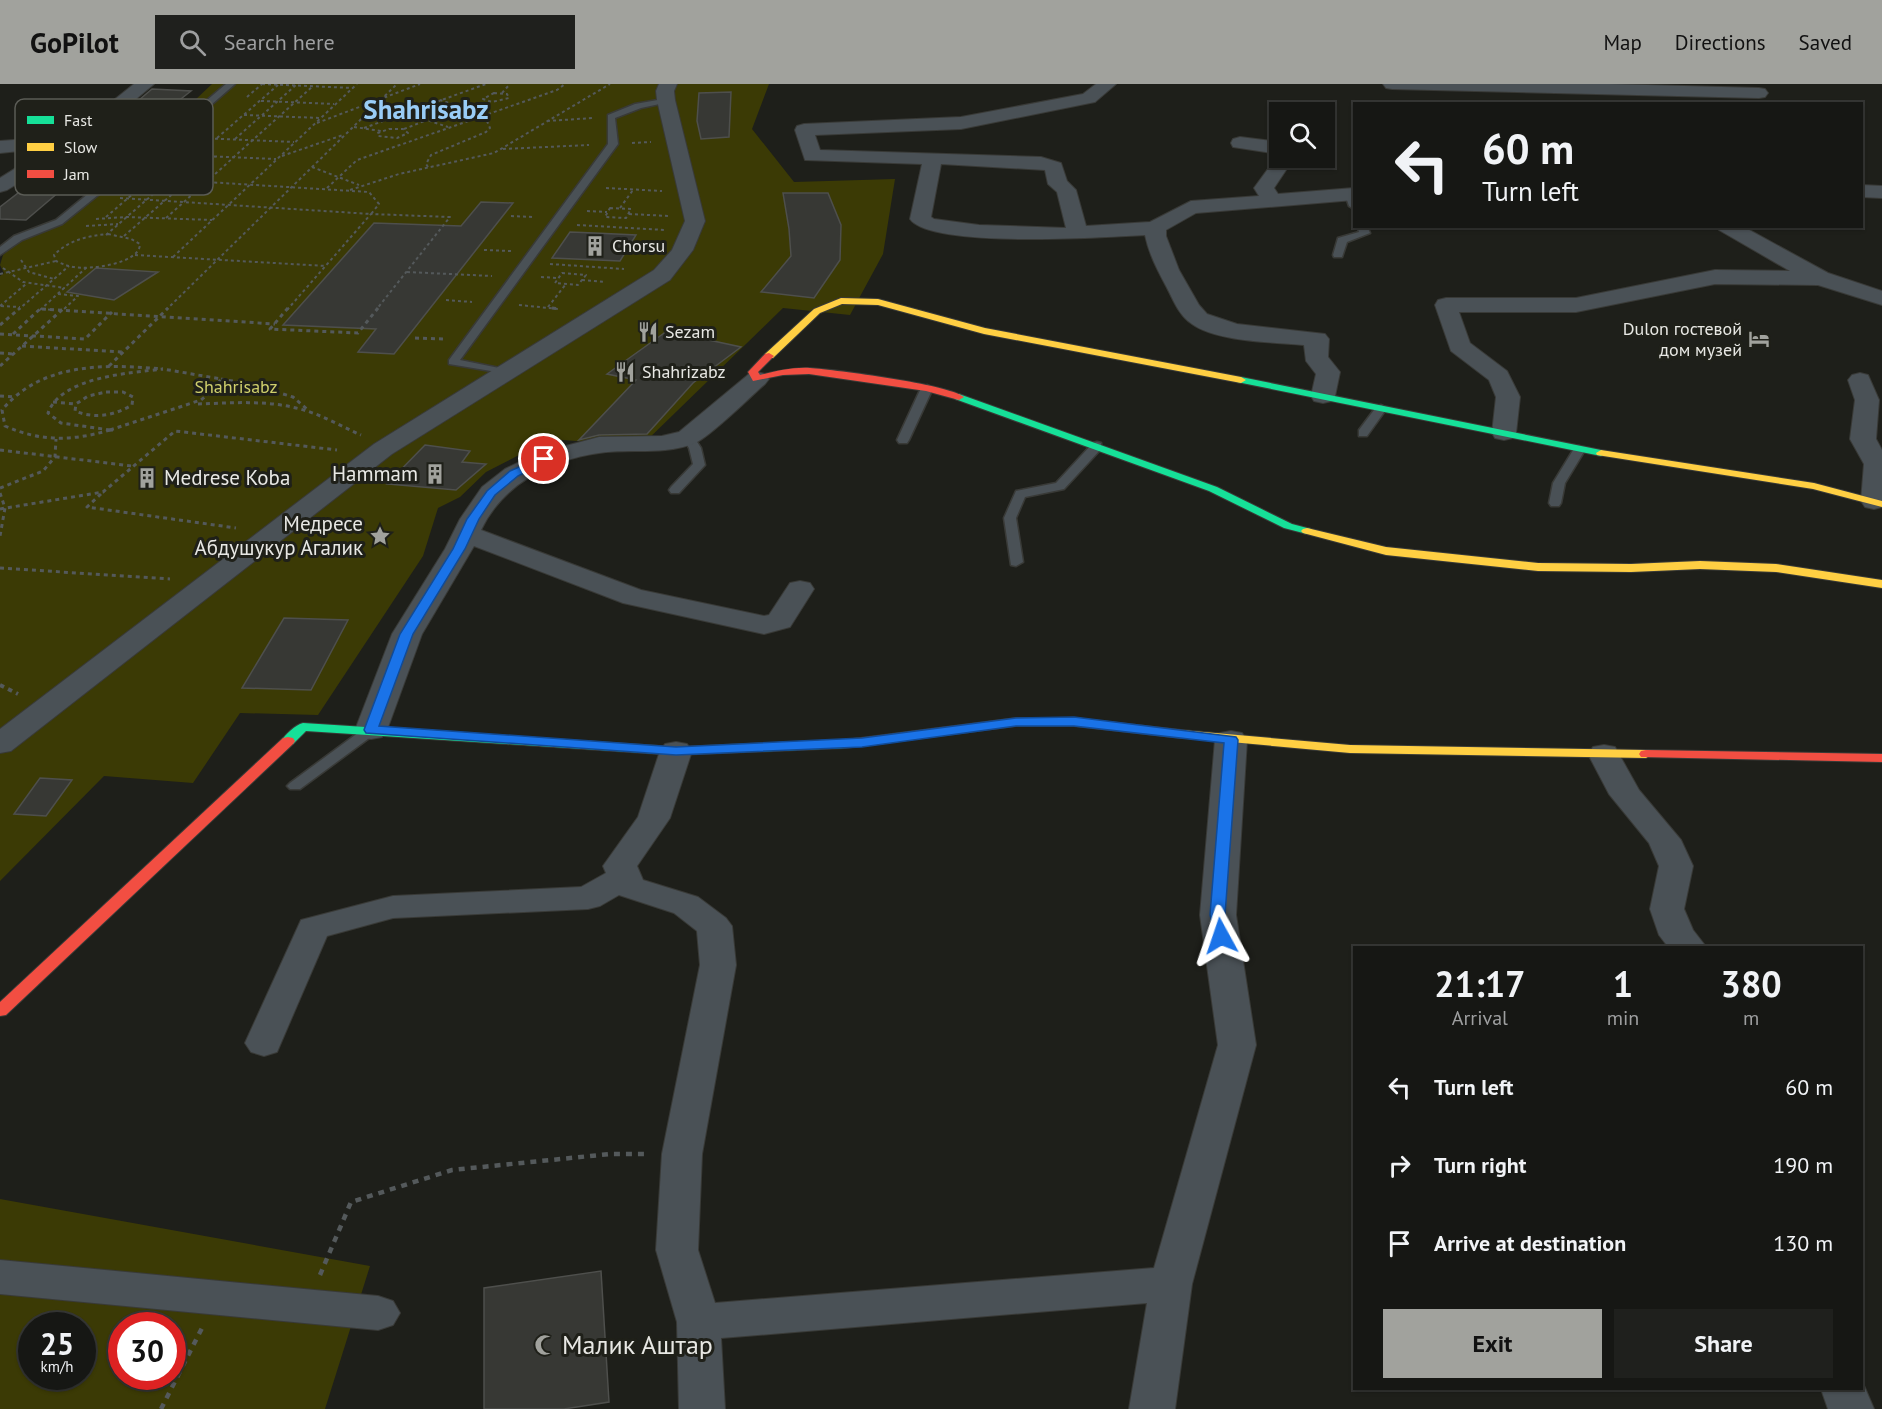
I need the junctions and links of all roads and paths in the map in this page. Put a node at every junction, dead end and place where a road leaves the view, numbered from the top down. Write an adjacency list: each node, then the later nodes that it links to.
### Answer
1 (145, 84): 24 (street)
2 (231, 84): 25 (lane)
3 (261, 84): 13 (path)
4 (357, 84): 19 (path)
5 (397, 84): 23 (path)
6 (420, 84): 23 (path)
7 (486, 84): 26 (path)
8 (510, 84): 21 (path)
9 (565, 84): 33 (path)
10 (610, 84): 65 (path)
11 (1107, 84): 62 (street)
12 (1392, 84): 18 (street)
13 (278, 85): 14 (path); 28 (path)
14 (288, 85): 15 (path)
15 (296, 86): 16 (path); 29 (path)
16 (316, 86): 19 (path); 30 (path)
17 (1534, 86): 18 (street); 22 (street)
18 (1505, 87): 31 (street)
19 (352, 88): 32 (path)
20 (667, 92): 75 (lane); 156 (street)
21 (501, 93): 27 (path); 27 (path)
22 (1760, 93)
23 (383, 98): 41 (path); 42 (path)
24 (126, 99)
25 (213, 99)
26 (440, 100): 34 (path); 35 (path)
27 (506, 100): 33 (path)
28 (260, 101): 29 (path); 36 (path)
29 (278, 102): 30 (path); 37 (path)
30 (294, 102): 32 (path); 38 (path)
31 (1521, 102)
32 (335, 104): 39 (path)
33 (516, 104): 35 (path)
34 (406, 113): 40 (path); 44 (path)
35 (484, 114): 43 (path); 65 (path)
36 (244, 115): 37 (path); 50 (path)
37 (262, 116): 38 (path); 52 (path)
38 (279, 116): 39 (path); 53 (path)
39 (321, 118): 41 (path)
40 (428, 120): 43 (path); 45 (path)
41 (314, 124): 54 (path)
42 (354, 127): 44 (path); 47 (path)
43 (448, 127): 51 (path)
44 (364, 128): 46 (path)
45 (403, 129): 46 (path); 48 (path)
46 (382, 131): 48 (path)
47 (346, 134): 61 (path); 64 (path)
48 (404, 136): 51 (path)
49 (213, 139): 50 (path)
50 (216, 139): 52 (path)
51 (412, 139): 69 (path)
52 (235, 140): 53 (path)
53 (252, 141): 54 (path); 60 (path)
54 (295, 142): 61 (path)
55 (1240, 143): 58 (street)
56 (15, 146): 57 (street)
57 (0, 147)
58 (1269, 147)
59 (216, 156): 60 (path); 63 (path)
60 (234, 157): 61 (path); 67 (path)
61 (278, 158): 71 (path)
62 (933, 158): 110 (street); 110 (street)
63 (213, 159)
64 (312, 167): 69 (path); 74 (path)
65 (428, 167): 72 (path)
66 (1277, 168): 88 (street)
67 (213, 176)
68 (15, 177): 73 (street)
69 (337, 178): 72 (path); 76 (path)
70 (213, 182): 71 (path)
71 (250, 184): 74 (path); 92 (path)
72 (360, 185): 78 (path)
73 (0, 186)
74 (293, 187): 76 (path); 93 (path)
75 (582, 187): 77 (path); 104 (lane)
76 (326, 189): 78 (path)
77 (633, 189): 79 (path); 94 (path)
78 (349, 190): 95 (path)
79 (666, 191)
80 (1863, 191): 81 (street)
81 (1882, 192)
82 (92, 195): 86 (lane)
83 (152, 195): 89 (path)
84 (172, 195): 90 (path)
85 (192, 195): 91 (path)
86 (90, 197): 89 (path); 113 (lane)
87 (1353, 198): 88 (street)
88 (1271, 199): 106 (street)
89 (146, 200): 90 (path); 98 (path)
90 (165, 201): 91 (path); 100 (path)
91 (184, 202): 92 (path); 102 (path)
92 (229, 204): 93 (path); 103 (path)
93 (271, 207): 95 (path); 117 (path)
94 (620, 209): 96 (path); 99 (path)
95 (371, 214): 121 (path); 125 (path)
96 (628, 214): 97 (path); 99 (path)
97 (669, 216)
98 (126, 217): 100 (path); 101 (path); 111 (path)
99 (615, 217): 105 (path)
100 (146, 218): 102 (path); 112 (path)
101 (93, 219)
102 (166, 219): 103 (path)
103 (212, 220): 116 (path)
104 (554, 224): 105 (path); 119 (lane)
105 (608, 227): 109 (path)
106 (1155, 228): 110 (street); 162 (street)
107 (1363, 228): 115 (lane)
108 (1729, 228): 130 (street)
109 (666, 230)
110 (1077, 232)
111 (105, 236): 112 (path); 118 (path)
112 (124, 236): 114 (path)
113 (2, 255): 126 (path)
114 (135, 255): 116 (path); 123 (path)
115 (1338, 255)
116 (173, 257): 117 (path)
117 (217, 260): 121 (path); 143 (path)
118 (56, 261): 120 (path); 126 (path)
119 (525, 262): 122 (path); 129 (lane)
120 (69, 266): 123 (path); 133 (path)
121 (326, 266): 144 (path)
122 (582, 266): 124 (path); 128 (path)
123 (87, 267): 134 (path)
124 (628, 269)
125 (406, 272): 129 (path); 144 (path)
126 (7, 273): 127 (path); 131 (path)
127 (0, 274)
128 (575, 274): 132 (path); 132 (path)
129 (513, 277): 156 (lane)
130 (1820, 278): 136 (street); 171 (street)
131 (26, 284): 133 (path); 137 (path)
132 (566, 284): 139 (path)
133 (45, 287): 134 (path); 138 (path)
134 (65, 288): 135 (path)
135 (58, 294): 140 (path); 141 (path)
136 (1882, 298)
137 (0, 306): 138 (path)
138 (20, 307): 145 (path)
139 (547, 308)
140 (42, 309): 141 (path); 147 (path)
141 (62, 310): 142 (path); 148 (path)
142 (112, 312): 143 (path); 148 (path)
143 (160, 315): 144 (path); 150 (path)
144 (275, 324)
145 (0, 325)
146 (0, 334): 147 (path)
147 (12, 335): 148 (path)
148 (33, 336): 149 (path)
149 (22, 346): 150 (path); 152 (path)
150 (123, 352): 154 (path)
151 (0, 353): 152 (path)
152 (14, 354): 153 (path)
153 (0, 366)
154 (109, 366): 155 (path); 163 (path)
155 (163, 369): 157 (path); 164 (path)
156 (505, 372): 176 (street)
157 (220, 379): 166 (path); 168 (path)
158 (757, 379): 160 (street); 162 (street); 172 (street)
159 (1860, 380): 185 (street)
160 (927, 388): 174 (lane); 175 (street)
161 (0, 396): 163 (path)
162 (1323, 396): 167 (street)
163 (14, 397): 173 (path)
164 (52, 402): 165 (path); 169 (path)
165 (76, 404): 165 (path)
166 (197, 404): 168 (path); 169 (path)
167 (1381, 408): 170 (lane); 171 (street)
168 (308, 411): 176 (path)
169 (113, 430): 173 (path)
170 (1363, 433)
171 (1504, 434): 178 (street)
172 (688, 437): 182 (lane); 188 (street)
173 (56, 439): 179 (path)
174 (903, 440)
175 (1097, 446): 191 (lane); 194 (street)
176 (373, 447): 180 (path); 189 (street)
177 (0, 450): 179 (path)
178 (1579, 450): 185 (street); 186 (lane)
179 (55, 457): 180 (path); 181 (path)
180 (133, 466): 183 (path)
181 (0, 488)
182 (675, 490)
183 (103, 492): 187 (path); 189 (path)
184 (0, 493): 187 (path)
185 (1878, 502)
186 (1555, 503)
187 (2, 509): 190 (path)
188 (466, 534): 195 (street); 198 (street)
189 (272, 535): 200 (street)
190 (0, 536)
191 (1016, 562)
192 (0, 568): 193 (path)
193 (181, 580)
194 (1882, 584)
195 (800, 590)
196 (0, 685): 197 (path)
197 (25, 698)
198 (371, 730): 201 (street); 204 (lane); 207 (street)
199 (1231, 740): 201 (street); 202 (street); 211 (street)
200 (0, 744)
201 (676, 751): 205 (street)
202 (1604, 754): 203 (street); 206 (street)
203 (1882, 758)
204 (295, 786)
205 (625, 877): 208 (street); 209 (street)
206 (1687, 946)
207 (0, 1011)
208 (264, 1043)
209 (682, 1154): 213 (path); 215 (street)
210 (0, 1277): 212 (street)
211 (1171, 1284): 215 (street); 219 (street)
212 (217, 1298): 213 (street); 217 (path)
213 (307, 1306): 214 (street)
214 (378, 1313)
215 (699, 1322): 218 (street)
216 (1843, 1390): 220 (street)
217 (162, 1409)
218 (702, 1409)
219 (1152, 1409)
220 (1851, 1409)

